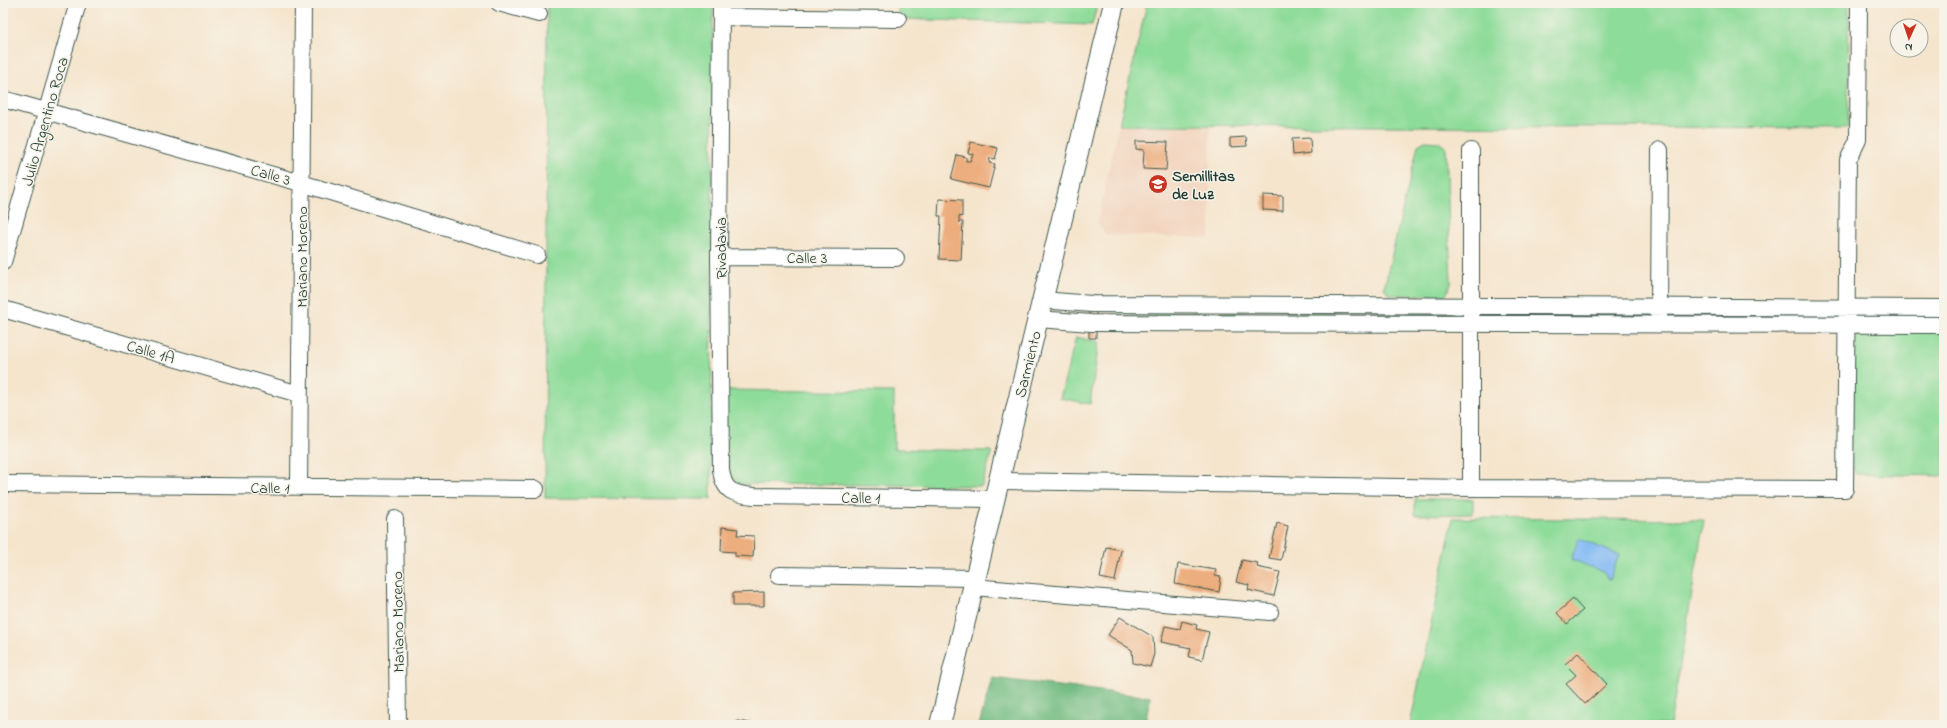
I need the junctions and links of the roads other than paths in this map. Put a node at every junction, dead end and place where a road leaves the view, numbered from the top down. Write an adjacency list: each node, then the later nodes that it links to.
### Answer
1 (78, 3): 10 (street, Julio Argentino Roca)
2 (303, 3): 13 (street, Mariano Moreno)
3 (499, 3): 7 (street)
4 (1114, 3): 23 (street, Sarmiento)
5 (1859, 3): 20 (street)
6 (721, 10): 8 (street); 15 (street, Rivadavia)
7 (539, 14)
8 (898, 19)
9 (3, 99): 10 (street, Calle 3)
10 (47, 112): 13 (street, Calle 3); 17 (street, Julio Argentino Roca)
11 (1660, 150): 19 (street)
12 (1471, 151): 18 (street)
13 (301, 182): 14 (street, Calle 3); 28 (street, Mariano Moreno)
14 (537, 255)
15 (719, 257): 16 (street, Calle 3); 33 (street, Rivadavia)
16 (896, 258)
17 (3, 262)
18 (1471, 306): 19 (street); 23 (street); 24 (street)
19 (1659, 307): 20 (street); 25 (street)
20 (1847, 307): 21 (street); 26 (street)
21 (1944, 308)
22 (3, 309): 28 (street, Calle 1A)
23 (1040, 309): 24 (street); 34 (street, Sarmiento)
24 (1471, 324): 25 (street); 31 (street)
25 (1659, 324): 26 (street)
26 (1847, 324): 27 (street); 31 (street, Calle 1)
27 (1944, 325)
28 (299, 394): 30 (street, Mariano Moreno)
29 (3, 484): 30 (street, Calle 1)
30 (299, 487): 32 (street, Calle 1)
31 (1471, 488): 34 (street, Calle 1)
32 (536, 489)
33 (729, 490): 34 (street, Calle 1)
34 (996, 490): 37 (street, Sarmiento)
35 (395, 519): 39 (street, Mariano Moreno)
36 (779, 575): 37 (street)
37 (974, 583): 38 (street); 40 (street, Sarmiento)
38 (1270, 612)
39 (398, 725)
40 (940, 725)

